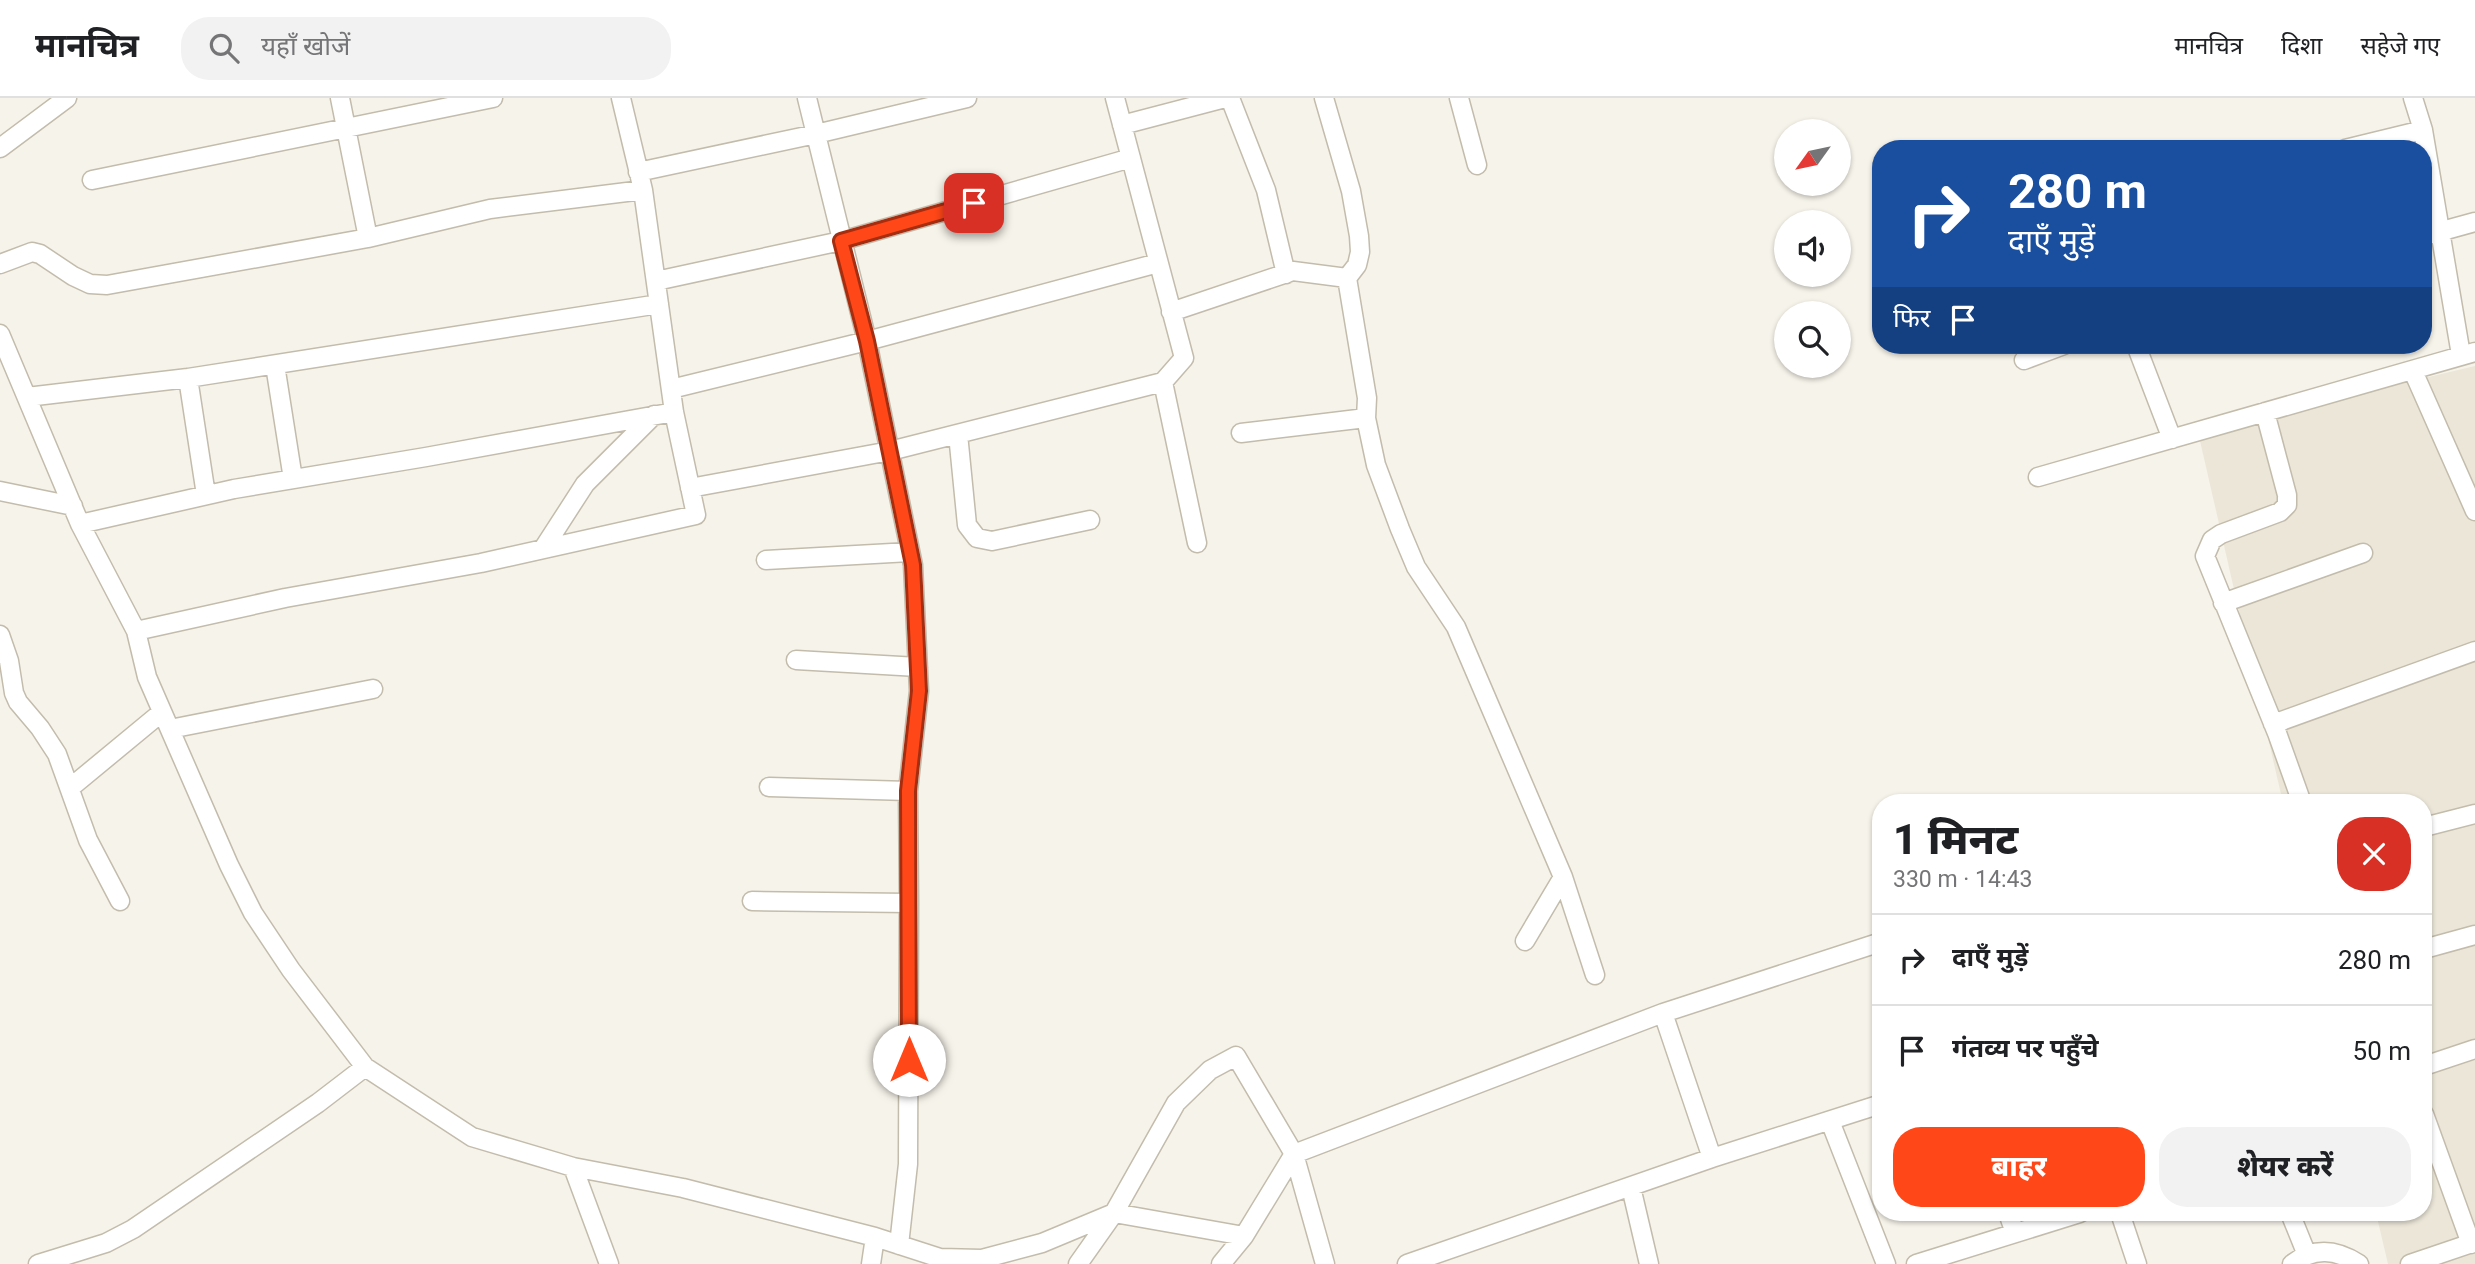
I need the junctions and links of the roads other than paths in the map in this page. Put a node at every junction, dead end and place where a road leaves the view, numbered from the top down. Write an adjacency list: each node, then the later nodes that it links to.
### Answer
1 (67, 98): 18 (street)
2 (340, 98): 13 (street)
3 (493, 98): 13 (street)
4 (621, 98): 21 (street)
5 (807, 98): 15 (street)
6 (967, 98): 15 (street)
7 (1115, 98): 12 (street)
8 (1227, 98): 12 (street); 31 (street)
9 (1324, 98): 32 (street)
10 (1460, 98): 20 (street)
11 (2413, 98): 14 (street)
12 (1122, 125): 19 (street)
13 (346, 127): 22 (street); 27 (street)
14 (2423, 130): 16 (street); 17 (street)
15 (816, 134): 21 (street); 28 (street)
16 (2382, 140)
17 (2424, 140)
18 (0, 148)
19 (1131, 158): 28 (street); 29 (street)
20 (1477, 164)
21 (638, 172): 23 (street)
22 (92, 180)
23 (643, 190): 27 (street); 33 (street)
24 (2475, 222): 25 (street)
25 (2432, 234)
26 (2432, 237): 40 (street)
27 (368, 238): 30 (street)
28 (841, 241): 33 (street); 37 (street)
29 (1158, 262): 35 (street); 37 (street)
30 (0, 264)
31 (1286, 274): 32 (street); 35 (street)
32 (1347, 278): 51 (street)
33 (656, 281): 34 (street)
34 (659, 304): 42 (street); 46 (street)
35 (1171, 312): 45 (street)
36 (0, 334): 47 (street)
37 (867, 341): 46 (street); 55 (street)
38 (2040, 354): 41 (street)
39 (2139, 354): 54 (street)
40 (2468, 354): 43 (street)
41 (2024, 360)
42 (275, 365): 44 (street); 57 (street)
43 (2413, 371): 49 (street); 62 (street)
44 (188, 378): 47 (street); 60 (street)
45 (1163, 382): 53 (street); 65 (street)
46 (671, 389): 48 (street)
47 (27, 397): 61 (street)
48 (674, 412): 50 (street); 58 (street)
49 (2265, 412): 54 (street); 70 (street)
50 (654, 415): 57 (street); 66 (street)
51 (1366, 418): 52 (street); 86 (street)
52 (1241, 433)
53 (958, 434): 55 (street); 63 (street)
54 (2172, 439): 56 (street)
55 (890, 451): 58 (street); 67 (street)
56 (2038, 477)
57 (293, 479): 60 (street)
58 (690, 488): 66 (street)
59 (0, 491): 61 (street)
60 (206, 495): 64 (street)
61 (73, 506): 64 (street)
62 (2475, 512)
63 (1090, 520)
64 (80, 524): 71 (street)
65 (1197, 542)
66 (543, 549): 71 (street)
67 (910, 552): 69 (street); 75 (street)
68 (2363, 553): 70 (street)
69 (766, 560)
70 (2223, 603): 78 (street)
71 (135, 631): 77 (street)
72 (0, 635): 81 (street)
73 (2475, 651): 78 (street)
74 (796, 660): 75 (street)
75 (918, 667): 82 (street)
76 (373, 689): 79 (street)
77 (162, 712): 79 (street); 81 (street)
78 (2273, 724): 83 (street)
79 (170, 729): 98 (street)
80 (769, 787): 82 (street)
81 (70, 788): 87 (street)
82 (908, 791): 89 (street)
83 (2299, 794)
84 (2475, 814): 85 (street)
85 (2432, 825)
86 (1563, 877): 91 (street); 94 (street)
87 (120, 901)
88 (752, 901): 89 (street)
89 (909, 903): 115 (street)
90 (2475, 935): 93 (street)
91 (1525, 941)
92 (1872, 945): 95 (street)
93 (2432, 947)
94 (1595, 975)
95 (1663, 1013): 102 (street); 103 (street)
96 (2475, 1049): 97 (street)
97 (2432, 1063)
98 (365, 1067): 104 (street); 117 (street)
99 (1872, 1107): 100 (street)
100 (1830, 1121): 103 (street); 125 (street)
101 (2432, 1135): 114 (street)
102 (1294, 1154): 106 (street); 112 (street); 122 (street)
103 (1712, 1158): 105 (street)
104 (573, 1167): 113 (street); 118 (street)
105 (1631, 1187): 123 (street); 124 (street)
106 (1114, 1213): 112 (street); 115 (street); 120 (street)
107 (2011, 1221): 111 (street)
108 (2054, 1221): 111 (street)
109 (2123, 1221): 127 (street)
110 (2292, 1221): 116 (street)
111 (2015, 1233): 126 (street)
112 (1244, 1236): 121 (street)
113 (875, 1237): 115 (street); 119 (street)
114 (2473, 1243): 129 (street)
115 (900, 1245)
116 (2299, 1259): 128 (street)
117 (38, 1264)
118 (609, 1264)
119 (872, 1264)
120 (1078, 1264)
121 (1221, 1264)
122 (1325, 1264)
123 (1407, 1264)
124 (1649, 1264)
125 (1886, 1264)
126 (1916, 1264)
127 (2137, 1264)
128 (2358, 1264)
129 (2410, 1264)

